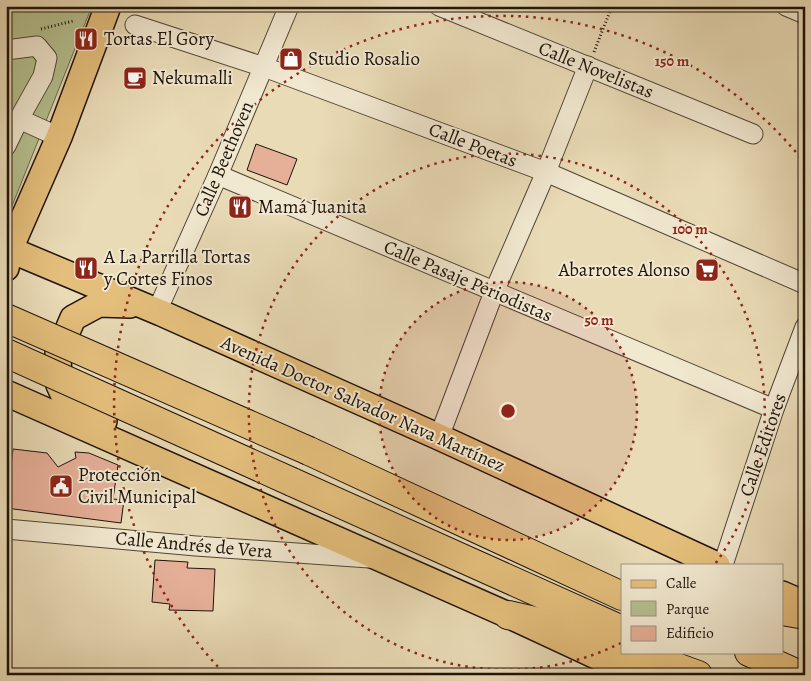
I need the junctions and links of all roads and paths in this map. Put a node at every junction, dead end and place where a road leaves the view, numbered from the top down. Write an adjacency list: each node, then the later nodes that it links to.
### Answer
1 (108, 6): 13 (main road)
2 (289, 6): 10 (street, Calle Beethoven)
3 (439, 6): 9 (street, Calle Novelistas)
4 (612, 6): 9 (path)
5 (786, 6): 6 (street)
6 (805, 14)
7 (135, 25): 10 (street, Calle Poetas)
8 (6, 50): 11 (street)
9 (588, 66): 12 (street, Calle Novelistas); 15 (street)
10 (264, 67): 15 (street, Calle Poetas); 16 (street, Calle Beethoven)
11 (19, 119): 13 (street); 14 (street)
12 (753, 134)
13 (59, 137): 17 (main road)
14 (6, 146)
15 (546, 172): 18 (street, Calle Poetas); 19 (street)
16 (218, 175): 19 (street, Calle Pasaje Periodistas); 20 (street, Calle Beethoven)
17 (8, 255): 20 (main road, Avenida Doctor Salvador Nava Martínez)
18 (805, 284)
19 (494, 292): 25 (street, Calle Pasaje Periodistas); 26 (street)
20 (157, 311): 26 (main road, Avenida Doctor Salvador Nava Martínez); 27 (main road)
21 (6, 318): 32 (highway, bridge)
22 (805, 327): 25 (street, Calle Editores)
23 (6, 354): 40 (highway, bridge)
24 (6, 393): 27 (main road)
25 (774, 409): 31 (street, Calle Editores)
26 (439, 437): 30 (main road, Avenida Doctor Salvador Nava Martínez)
27 (161, 460): 29 (main road)
28 (6, 529): 29 (street, Calle Andrés de Vera)
29 (382, 559): 38 (main road)
30 (715, 564)
31 (723, 564)
32 (577, 576): 33 (highway); 35 (highway)
33 (621, 584)
34 (784, 595): 36 (main road)
35 (621, 596)
36 (805, 604)
37 (784, 612): 39 (highway)
38 (508, 615): 41 (highway); 45 (main road)
39 (805, 615)
40 (621, 630)
41 (621, 648)
42 (640, 654): 46 (highway)
43 (675, 654): 47 (highway)
44 (754, 654): 48 (highway)
45 (637, 675)
46 (698, 675)
47 (721, 675)
48 (800, 675)

